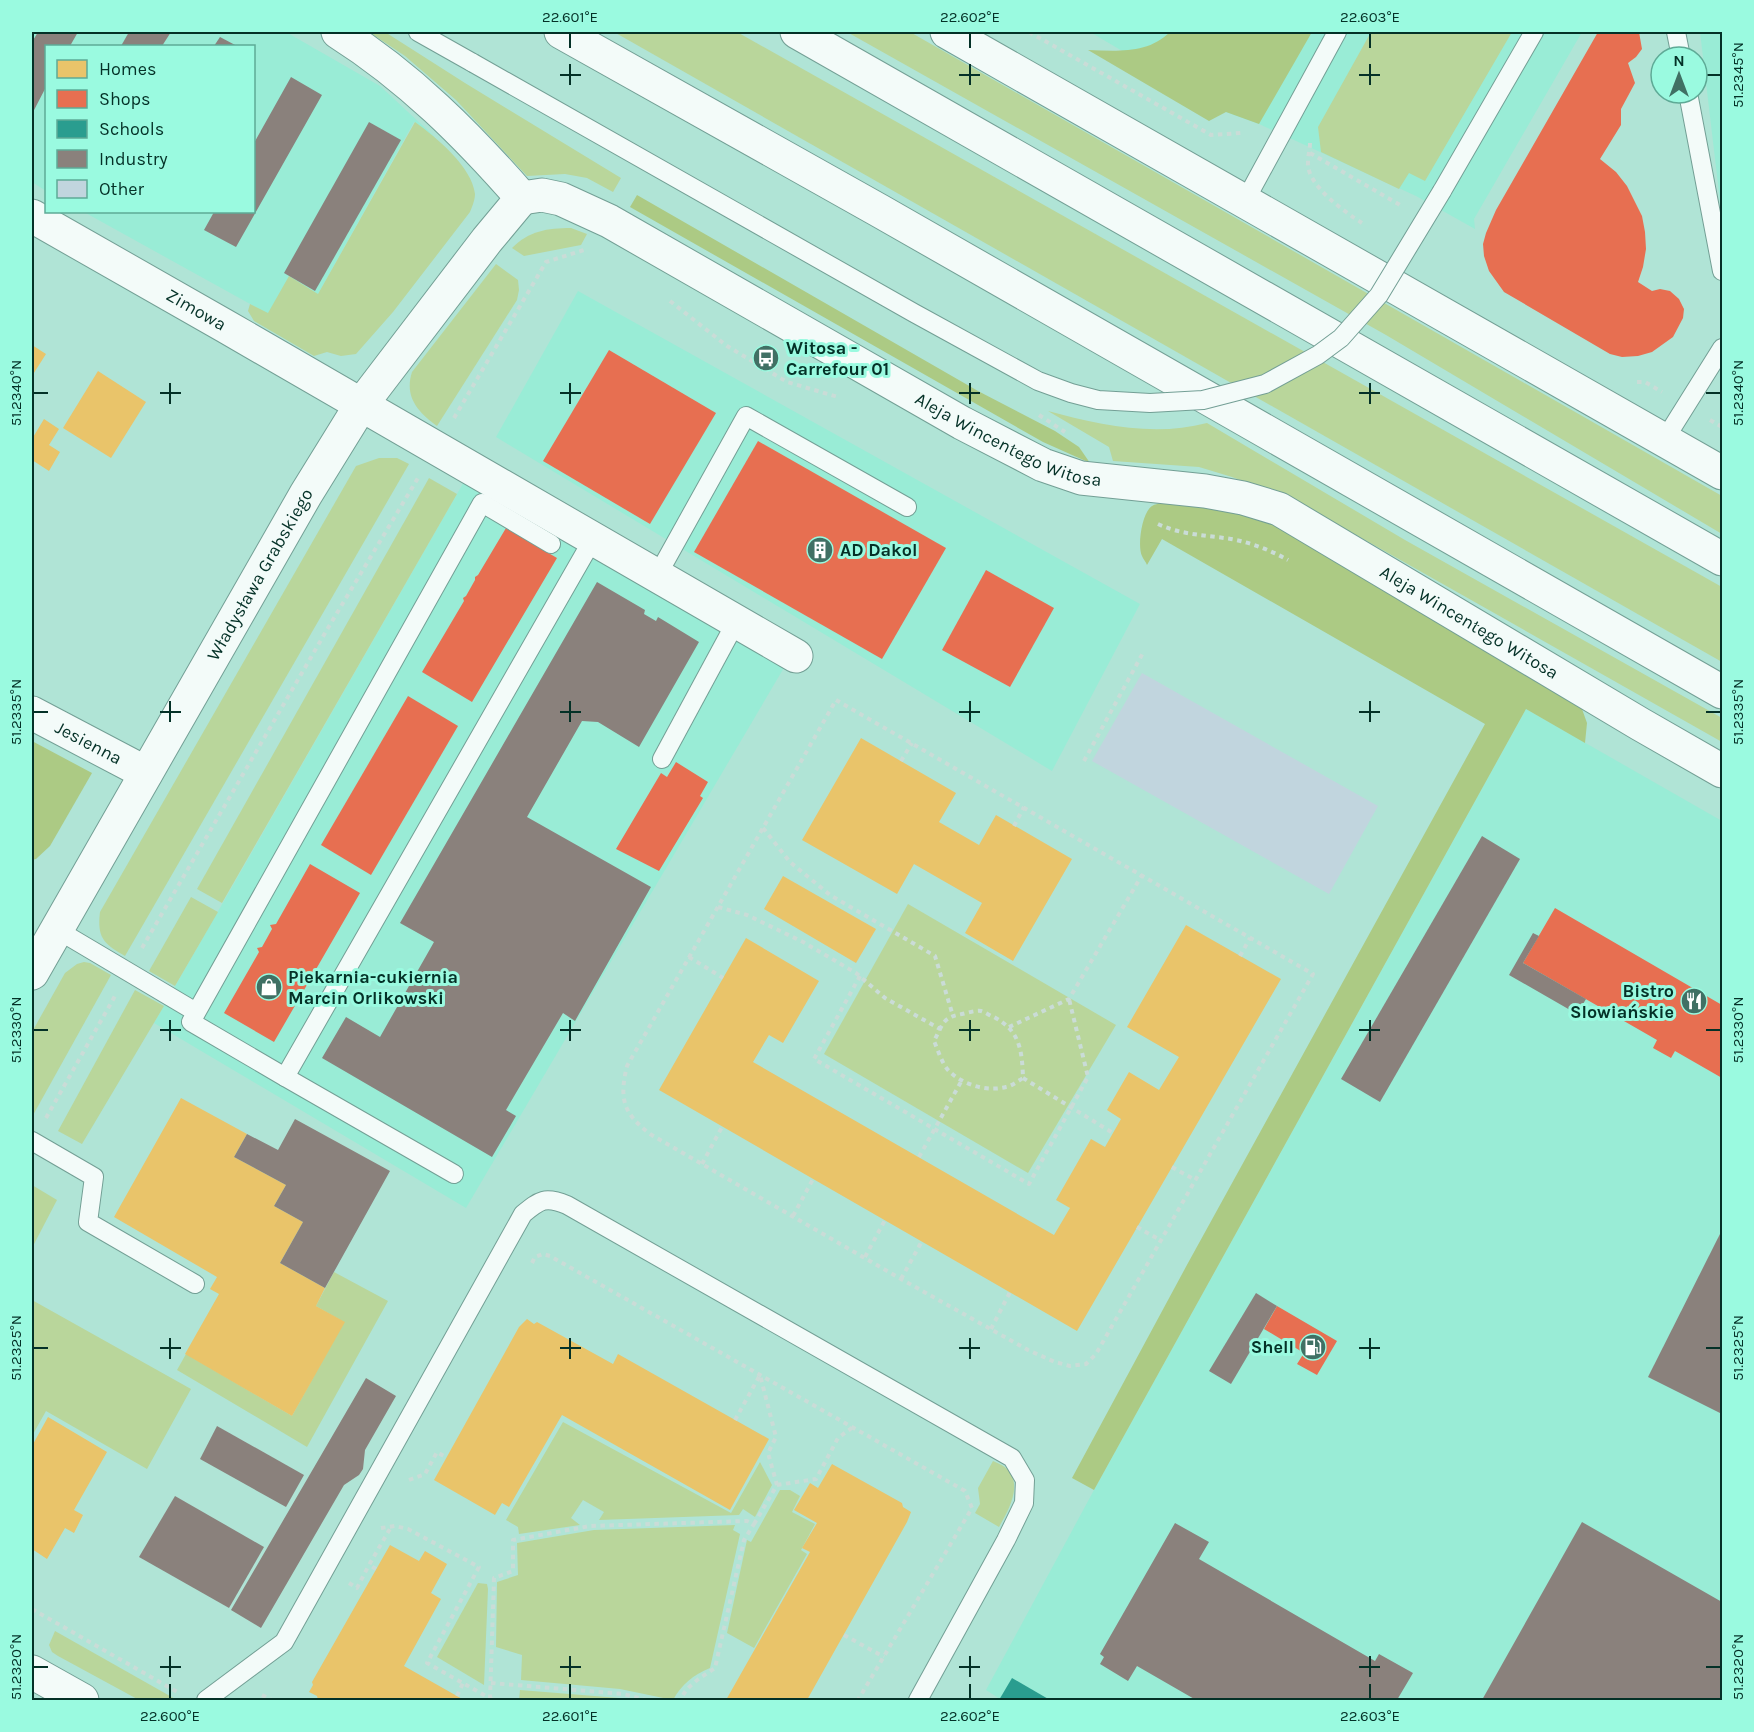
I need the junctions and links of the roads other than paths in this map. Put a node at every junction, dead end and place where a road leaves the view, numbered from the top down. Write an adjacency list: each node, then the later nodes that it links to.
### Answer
1 (338, 32): 9 (street)
2 (418, 32): 7 (lane, bridge)
3 (561, 32): 24 (street)
4 (797, 32): 20 (street)
5 (947, 32): 10 (street)
6 (1337, 32): 10 (lane)
7 (1534, 32)
8 (1690, 105): 12 (lane)
9 (522, 198): 14 (street, Władysława Grabskiego); 27 (street, Aleja Wincentego Witosa)
10 (1245, 201): 15 (street)
11 (32, 216): 14 (street, Zimowa)
12 (1722, 271)
13 (1722, 348): 15 (lane)
14 (362, 405): 18 (street, Zimowa); 28 (street, Władysława Grabskiego)
15 (1665, 439): 16 (street)
16 (1722, 473)
17 (907, 507): 21 (lane)
18 (593, 539): 21 (street, Zimowa); 32 (lane)
19 (551, 544): 31 (lane)
20 (1722, 559)
21 (657, 576): 22 (street, Zimowa)
22 (736, 622): 23 (street, Zimowa); 26 (lane)
23 (796, 656)
24 (1722, 692)
25 (32, 713): 28 (street, Jesienna)
26 (662, 759)
27 (1722, 771)
28 (146, 773): 29 (street, Władysława Grabskiego)
29 (56, 929): 30 (street, Władysława Grabskiego); 31 (lane)
30 (32, 973)
31 (196, 1012): 32 (lane)
32 (285, 1077): 34 (lane)
33 (32, 1141): 35 (lane)
34 (454, 1174)
35 (195, 1284)
36 (32, 1671): 37 (street)
37 (82, 1701)
38 (206, 1701): 39 (lane)
39 (918, 1701)

